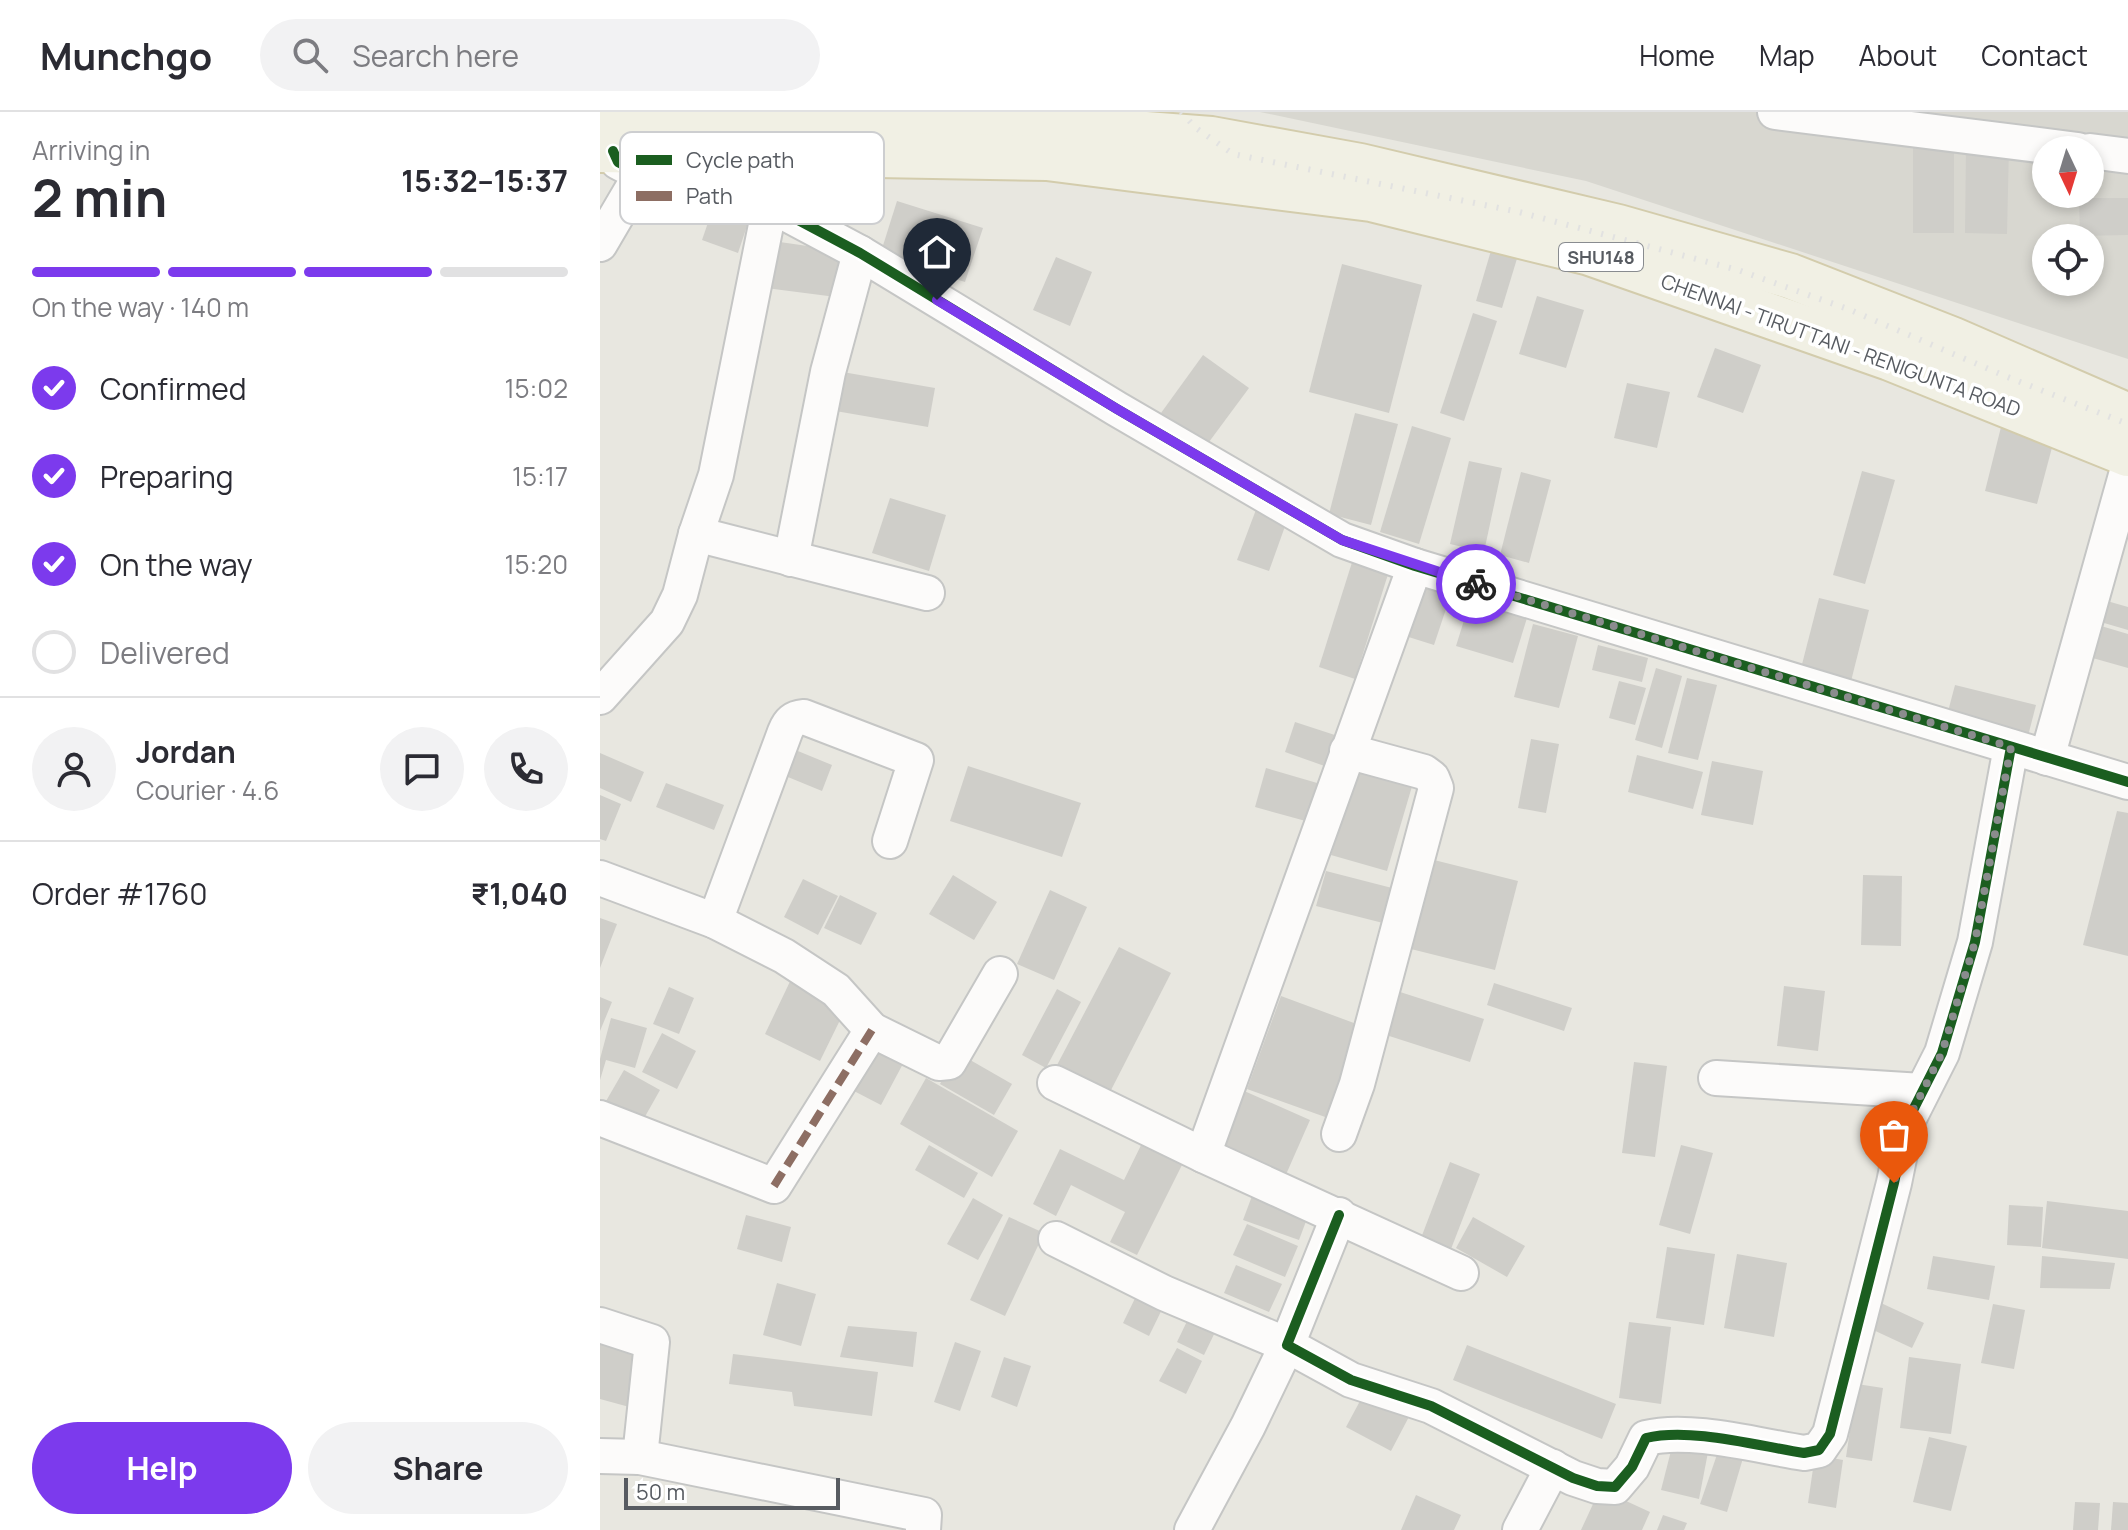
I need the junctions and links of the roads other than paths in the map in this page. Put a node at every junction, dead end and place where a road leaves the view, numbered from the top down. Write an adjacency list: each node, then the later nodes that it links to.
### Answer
1 (1775, 112): 2 (street)
2 (2032, 144)
3 (614, 147): 9 (street)
4 (2104, 153): 6 (street)
5 (884, 154): 11 (main road, CHENNAI - TIRUTTANI - RENIGUNTA ROAD / SHU148)
6 (2128, 156)
7 (766, 224): 15 (street)
8 (806, 224): 10 (street)
9 (600, 244)
10 (860, 253): 16 (street); 17 (street)
11 (1896, 339): 12 (main road, CHENNAI - TIRUTTANI - RENIGUNTA ROAD / SHU148); 13 (main road, CHENNAI - TIRUTTANI - RENIGUNTA ROAD / SHU148)
12 (2128, 416)
13 (2128, 454)
14 (2128, 468): 22 (street)
15 (696, 534): 16 (street); 19 (street)
16 (791, 559): 18 (street)
17 (1415, 566): 20 (street); 21 (street)
18 (927, 593)
19 (600, 697)
20 (2011, 747): 22 (street); 31 (street)
21 (1347, 751): 33 (street); 34 (street)
22 (2047, 758): 23 (street)
23 (2128, 782)
24 (890, 841): 26 (street)
25 (600, 878): 26 (street)
26 (715, 921): 28 (street)
27 (1000, 974): 28 (street)
28 (872, 1030): 32 (street)
29 (1716, 1078): 31 (street)
30 (1055, 1083): 34 (street)
31 (1922, 1091): 42 (street)
32 (600, 1118)
33 (1339, 1134)
34 (1203, 1155): 35 (street)
35 (1339, 1215): 37 (street); 39 (street)
36 (1056, 1239): 39 (street)
37 (1461, 1273)
38 (600, 1325): 41 (street)
39 (1287, 1345): 42 (street); 44 (street)
40 (600, 1456): 41 (street)
41 (640, 1457): 43 (street)
42 (1553, 1467): 45 (street)
43 (923, 1530)
44 (1192, 1530)
45 (1520, 1530)

